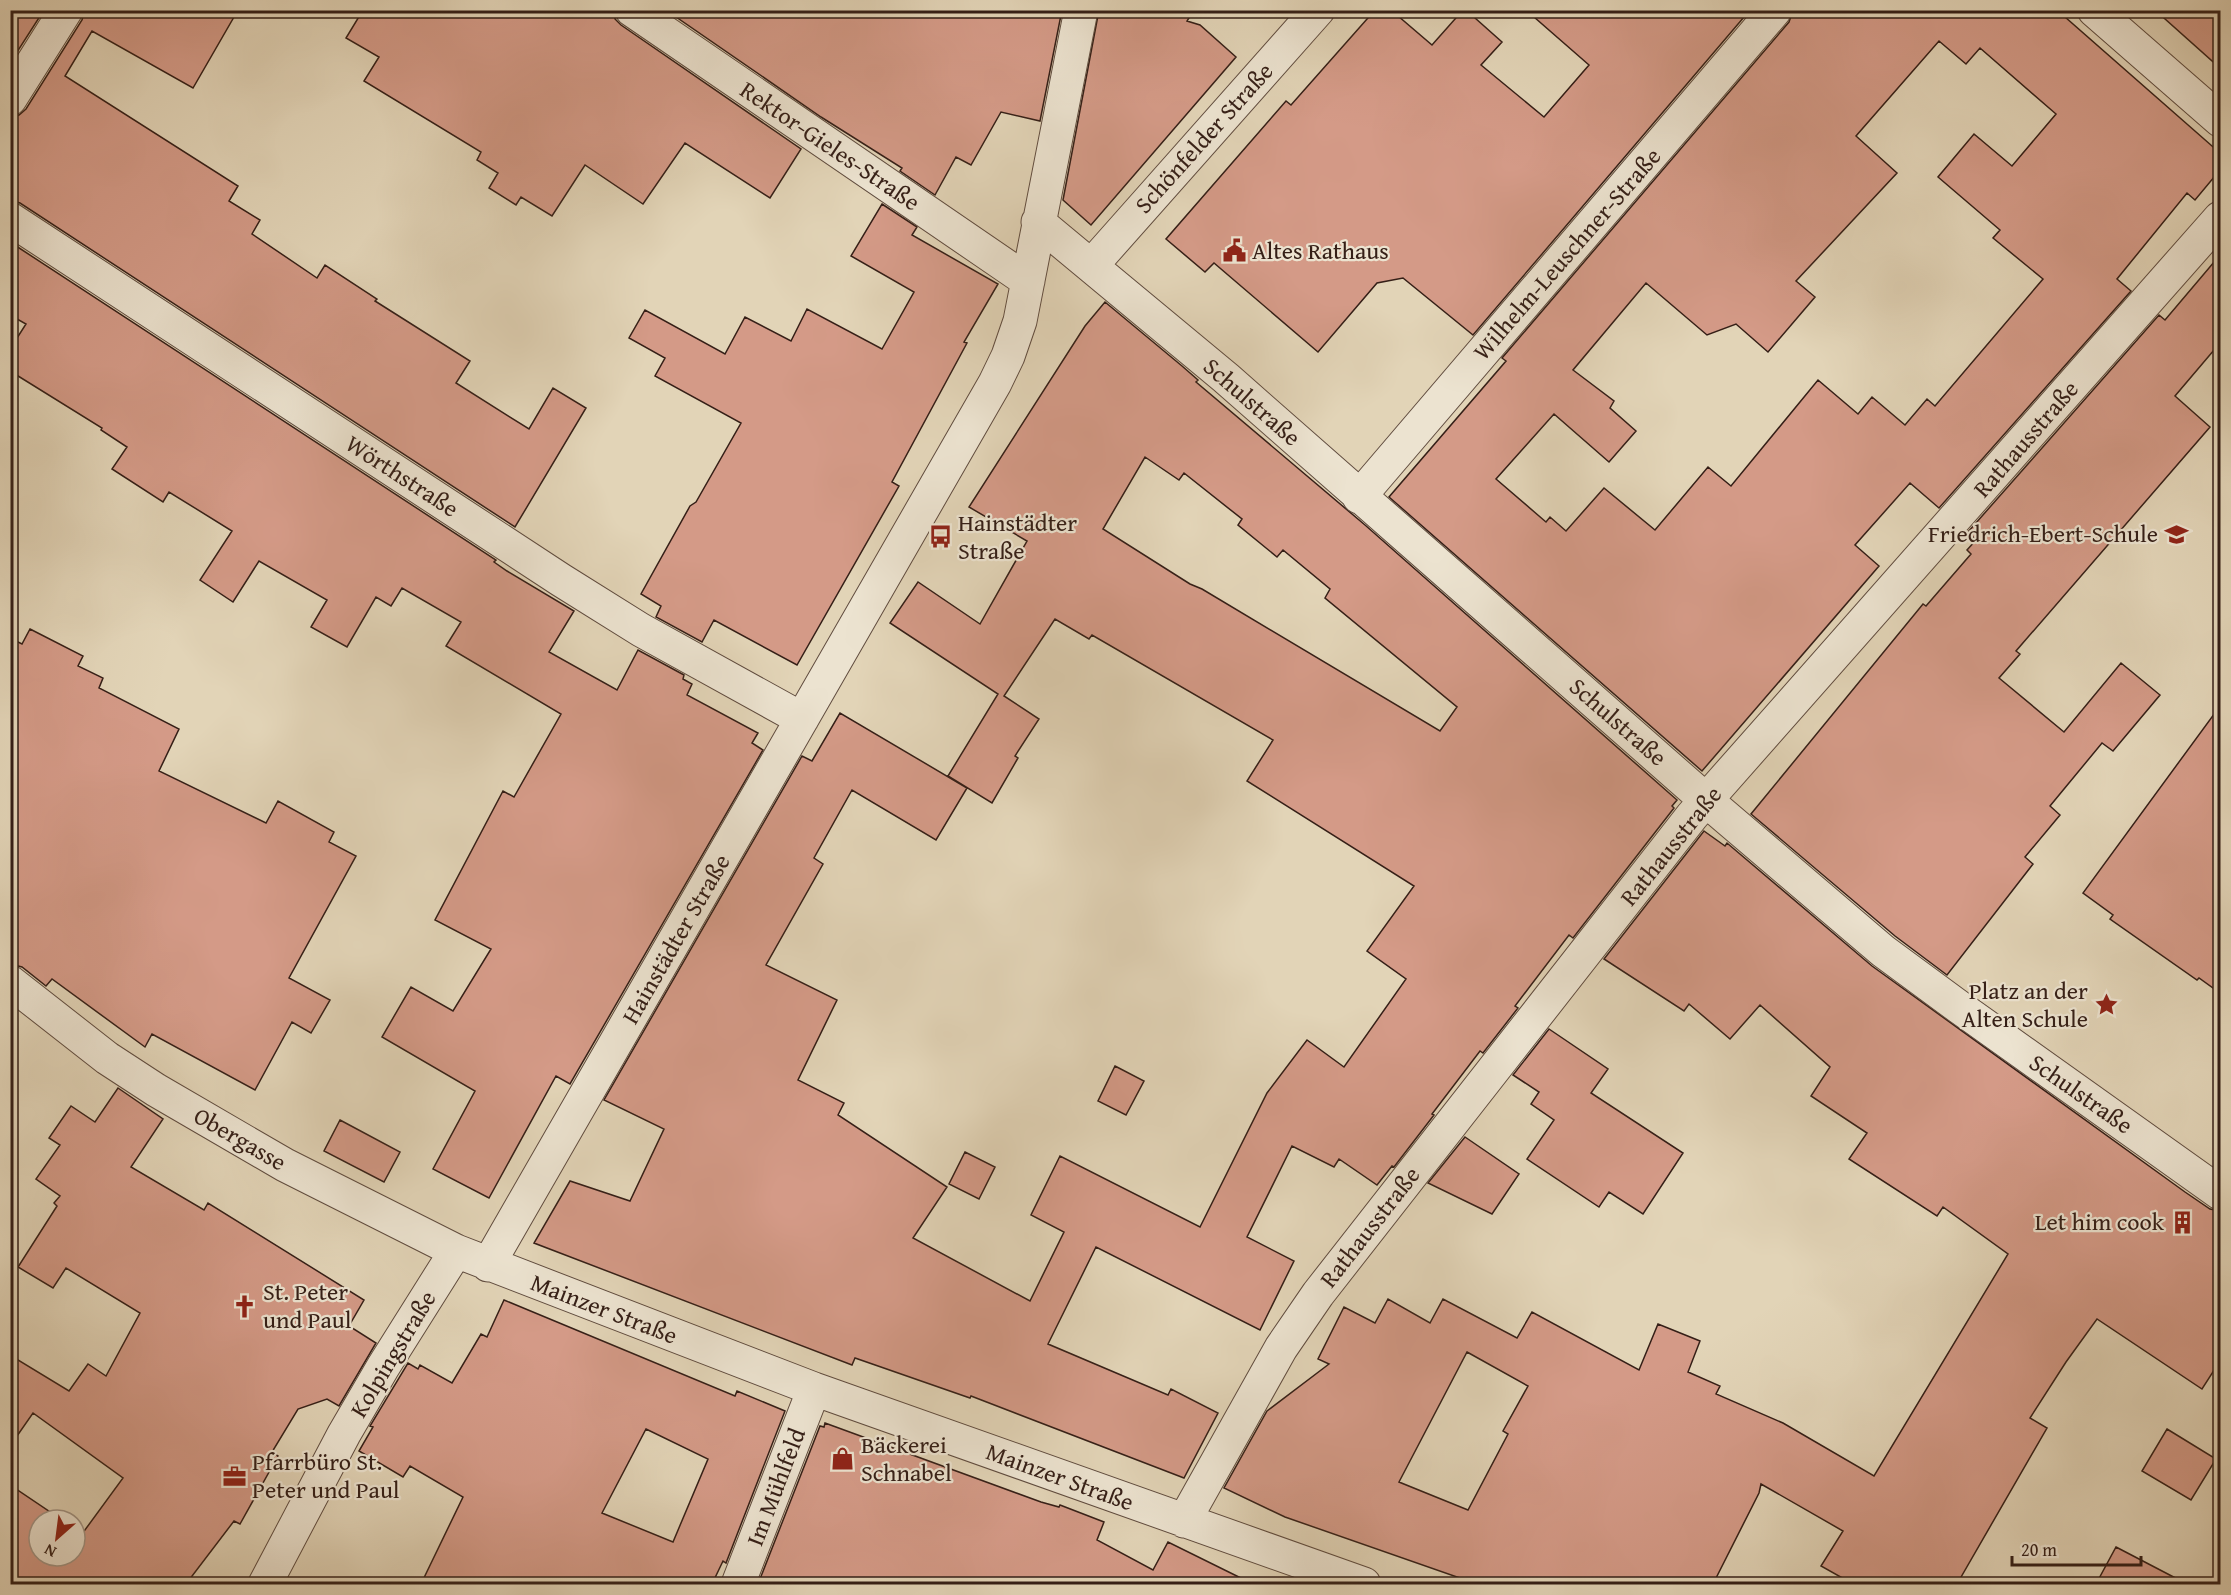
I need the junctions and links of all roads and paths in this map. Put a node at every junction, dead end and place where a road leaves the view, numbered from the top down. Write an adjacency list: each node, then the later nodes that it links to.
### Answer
1 (66, 10): 7 (street)
2 (632, 10): 13 (street, Rektor-Gieles-Straße)
3 (1081, 10): 11 (street, Hainstädter Straße)
4 (1318, 10): 12 (street, Schönfelder Straße)
5 (1775, 10): 14 (street, Wilhelm-Leuschner-Straße)
6 (2094, 10): 8 (street)
7 (10, 99)
8 (2220, 120)
9 (2220, 218): 16 (street, Rathausstraße)
10 (10, 219): 15 (street, Wörthstraße)
11 (1038, 222): 12 (street, Schulstraße); 13 (street, Hainstädter Straße)
12 (1091, 266): 14 (street, Schulstraße)
13 (1028, 281): 15 (street, Hainstädter Straße)
14 (1359, 497): 16 (street, Schulstraße)
15 (802, 719): 20 (street, Hainstädter Straße)
16 (1707, 801): 18 (street, Schulstraße); 22 (street, Rathausstraße)
17 (10, 982): 19 (street, Obergasse)
18 (2220, 1194)
19 (456, 1251): 20 (street, Obergasse); 24 (street, Kolpingstraße)
20 (488, 1265): 21 (street, Mainzer Straße)
21 (814, 1389): 22 (street, Mainzer Straße); 25 (street, Im Mühlfeld)
22 (1184, 1521): 23 (street, Mainzer Straße)
23 (1343, 1581)
24 (265, 1584)
25 (738, 1584)

